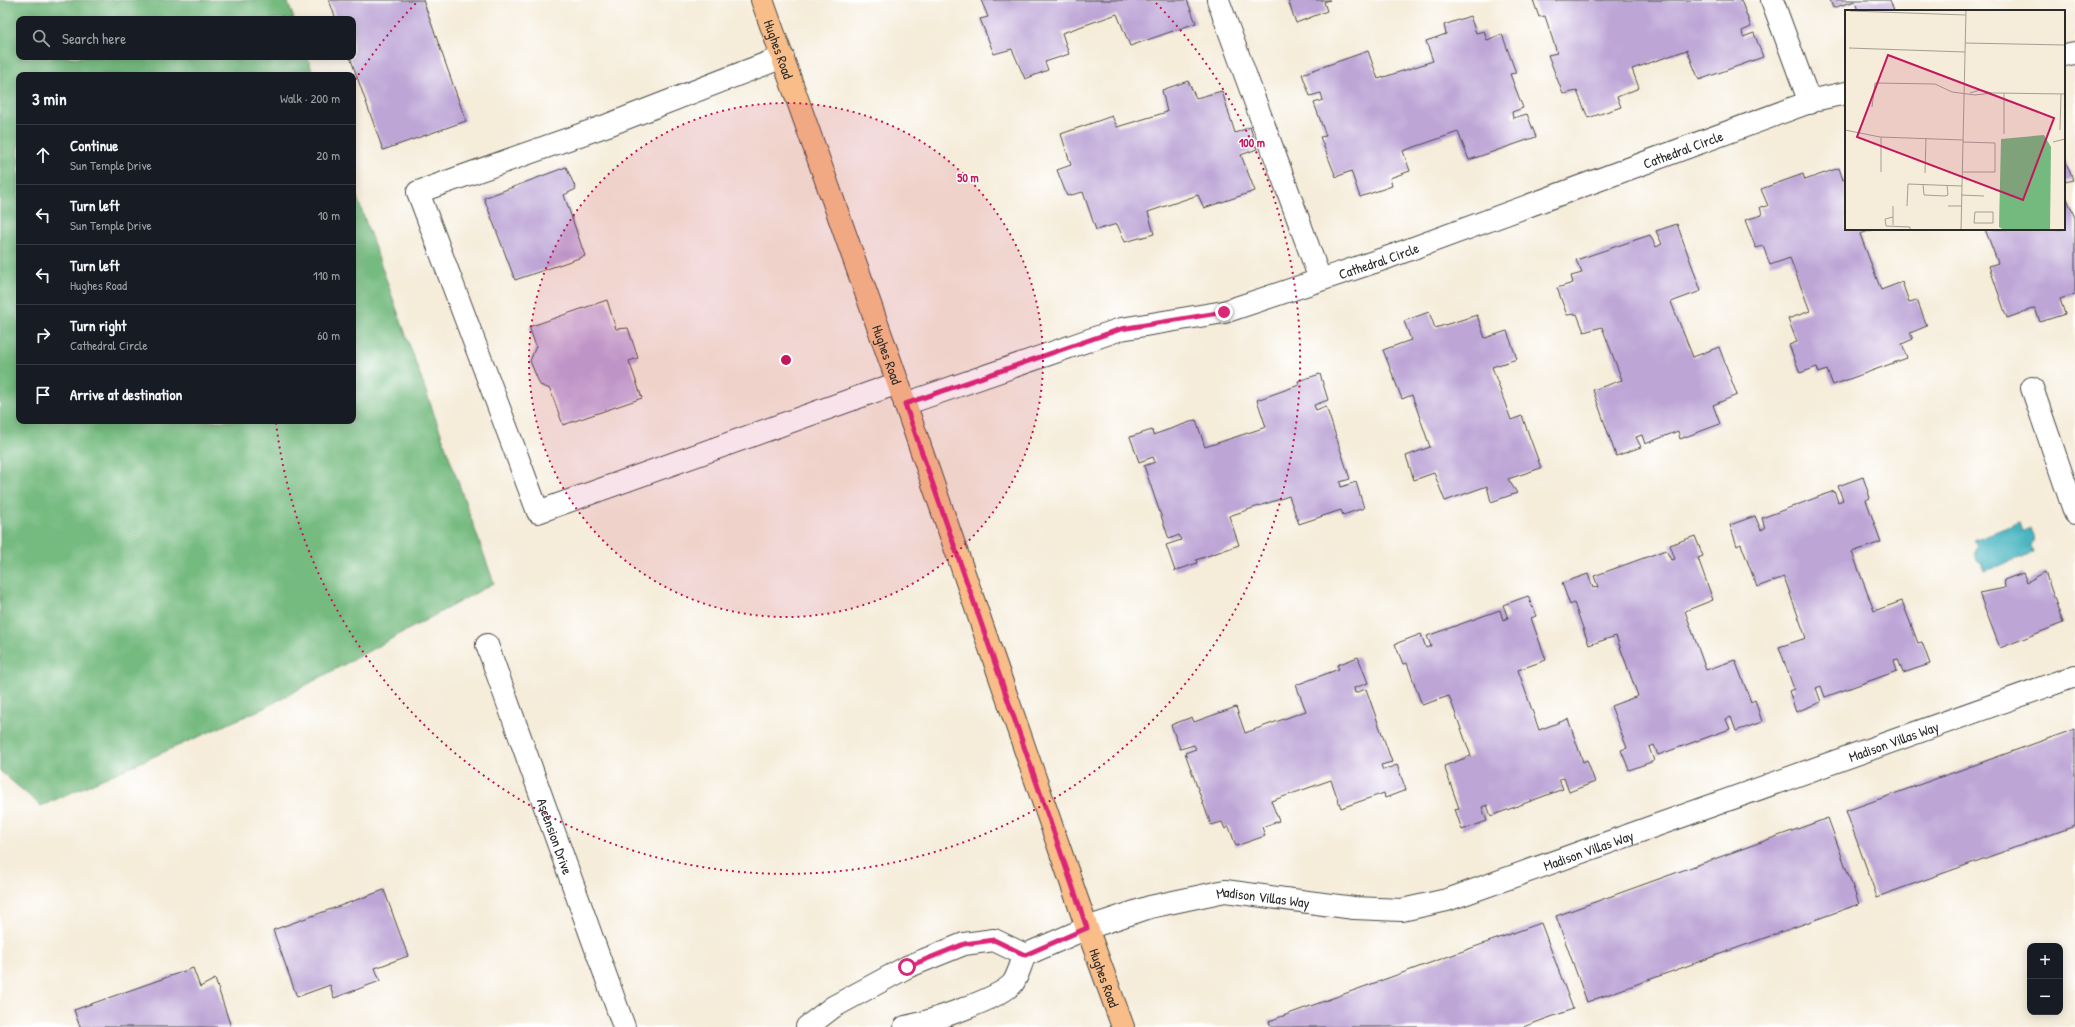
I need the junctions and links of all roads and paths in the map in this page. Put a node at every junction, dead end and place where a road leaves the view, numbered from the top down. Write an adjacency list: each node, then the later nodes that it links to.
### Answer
1 (762, 0): 6 (main road, Hughes Road)
2 (1218, 0): 9 (street)
3 (1772, 0): 8 (street)
4 (2075, 54): 5 (street)
5 (2065, 55)
6 (783, 57): 10 (main road, Hughes Road); 10 (street)
7 (1845, 93): 8 (street, Cathedral Circle)
8 (1810, 103): 9 (street, Cathedral Circle)
9 (1320, 279): 12 (street, Cathedral Circle)
10 (898, 383): 12 (main road, Hughes Road)
11 (2032, 388): 13 (street)
12 (905, 404): 16 (main road, Hughes Road)
13 (2075, 513)
14 (487, 645): 18 (street, Ascension Drive)
15 (2075, 676): 16 (street, Madison Villas Way)
16 (1087, 928): 17 (street, Madison Villas Way); 21 (main road, Hughes Road)
17 (1025, 955): 19 (street); 20 (street)
18 (624, 1027)
19 (806, 1027)
20 (905, 1027)
21 (1123, 1027)

